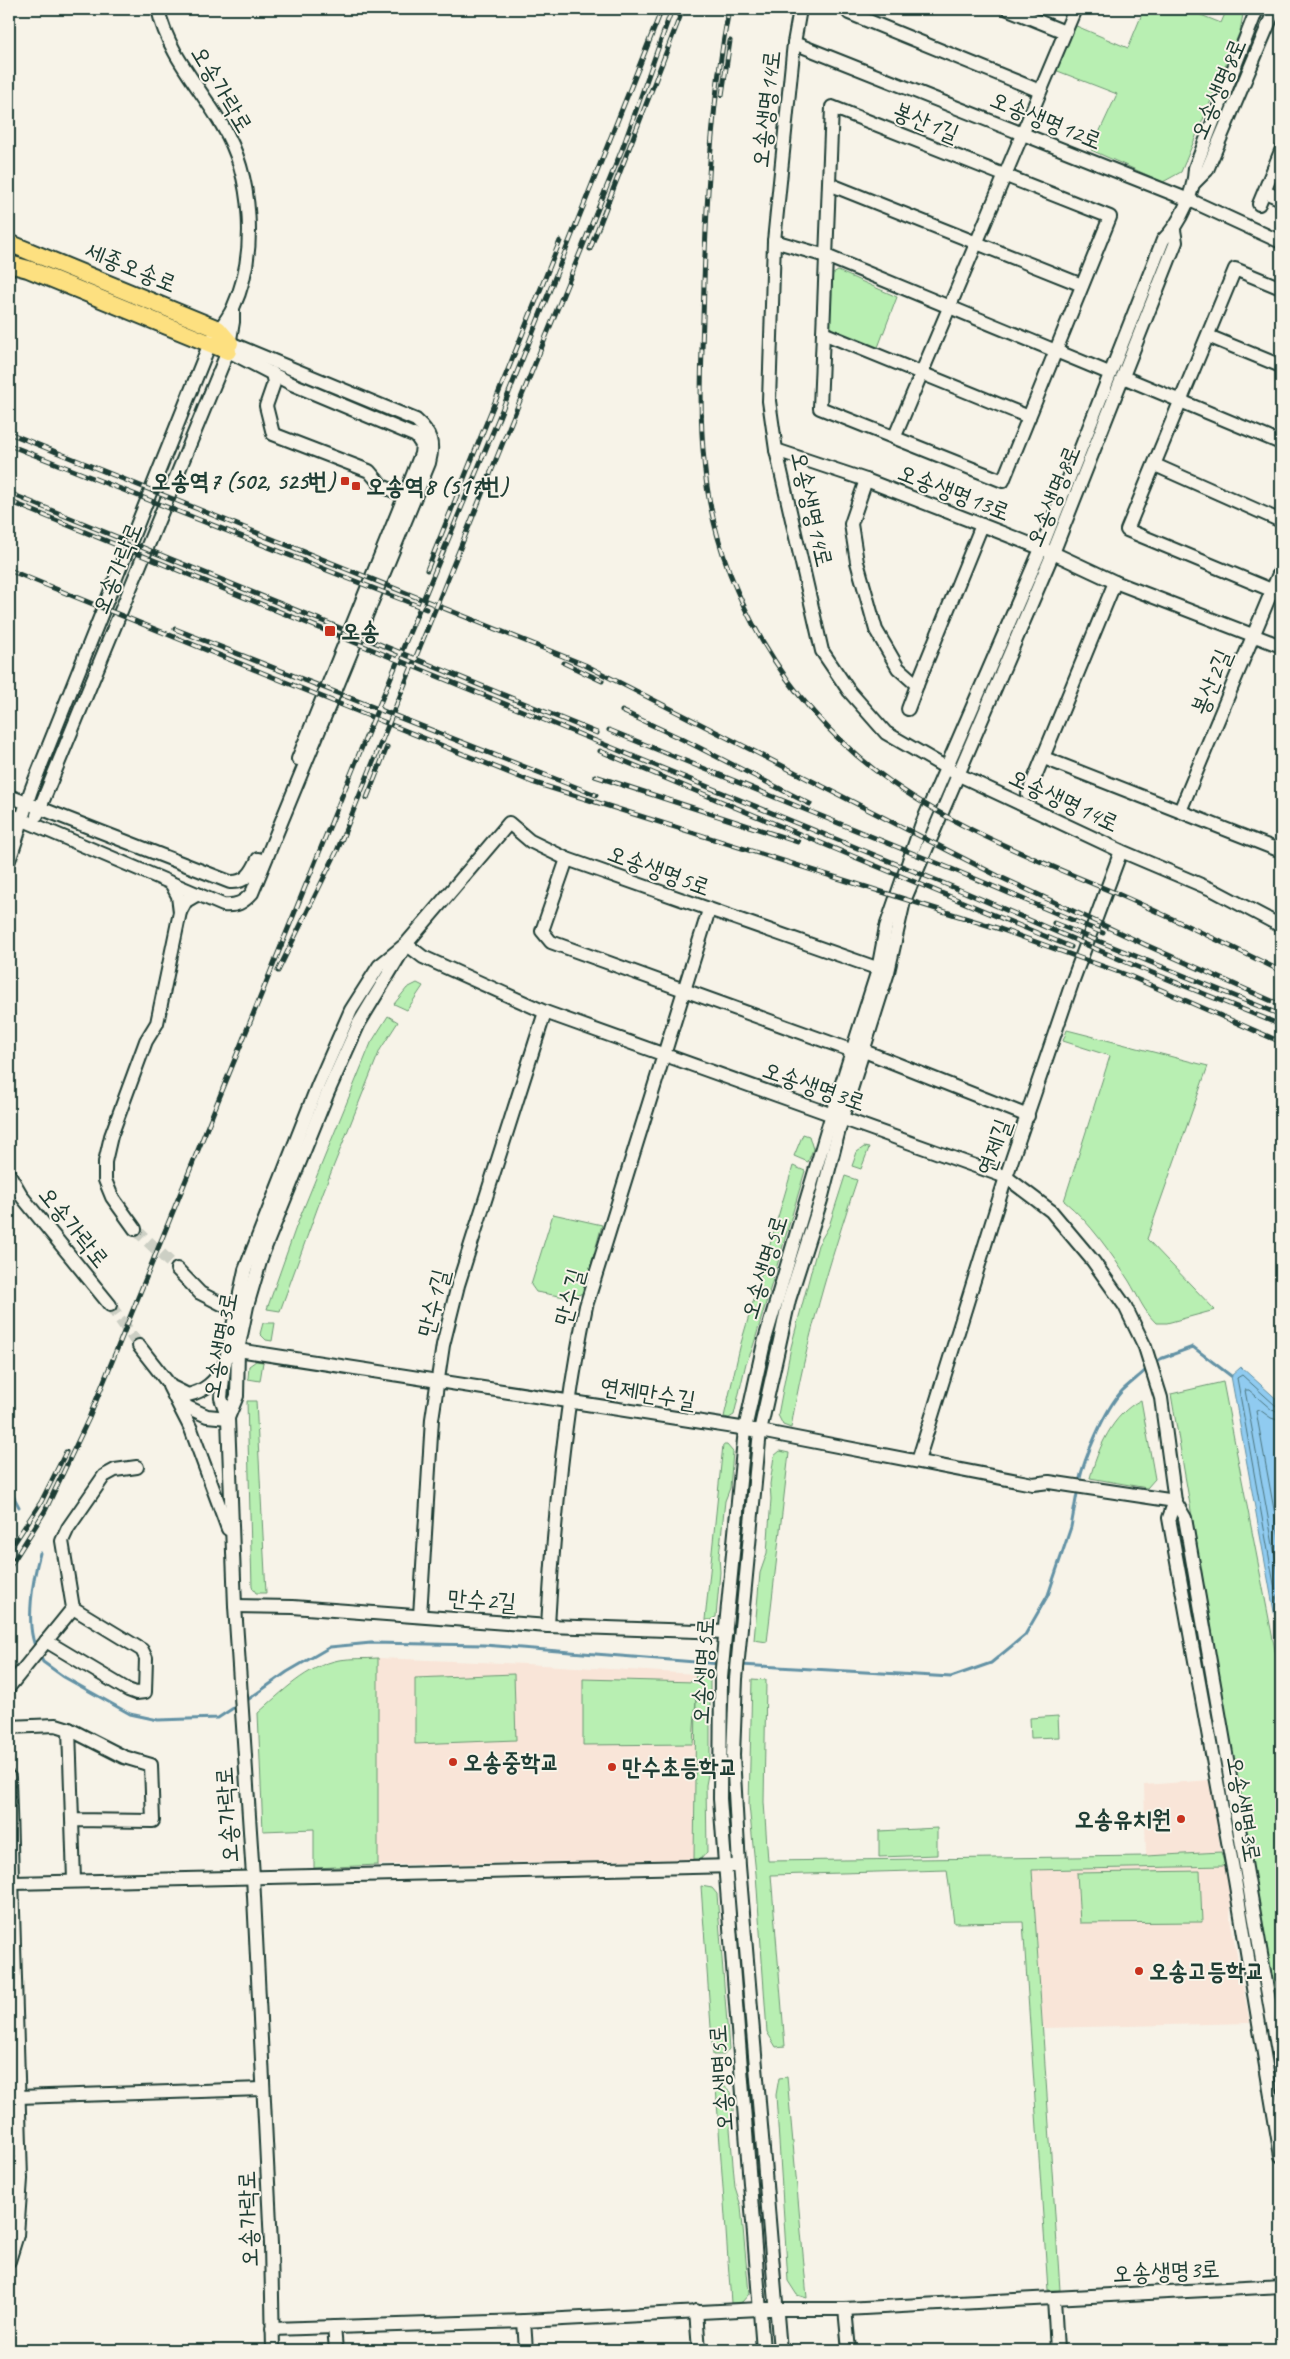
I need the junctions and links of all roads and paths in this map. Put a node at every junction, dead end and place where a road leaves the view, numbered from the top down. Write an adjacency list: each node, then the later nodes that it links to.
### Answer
1 (158, 9): 30 (street, 오송가락로)
2 (800, 9): 9 (street, 오송생명14로)
3 (1008, 9): 8 (street)
4 (1075, 9): 8 (street)
5 (1257, 9): 14 (street, 오송생명8로)
6 (1275, 9): 14 (street, 오송생명8로)
7 (850, 11): 10 (street)
8 (1065, 32): 10 (street)
9 (794, 43): 11 (street, 오송생명12로); 21 (street, 오송생명14로)
10 (1040, 91): 11 (street)
11 (1022, 133): 13 (street); 17 (street, 오송생명12로)
12 (1281, 151): 16 (street)
13 (1004, 177): 15 (street, 봉산1길); 24 (street); 27 (street, 봉산1길)
14 (1194, 182): 17 (street, 오송생명8로)
15 (829, 184): 24 (street); 25 (street)
16 (1265, 192): 18 (street); 19 (street)
17 (1187, 199): 20 (street, 오송생명8로); 22 (street, 오송생명12로)
18 (1281, 199)
19 (1259, 204)
20 (1174, 230): 39 (street, 오송생명8로); 41 (street, 오송생명8로)
21 (774, 241): 25 (street); 46 (street, 오송생명14로)
22 (1281, 242)
23 (9, 243): 31 (main road, 세종오송로)
24 (976, 243): 27 (street); 29 (street)
25 (826, 256): 29 (street); 32 (street)
26 (9, 264): 34 (main road, 세종오송로)
27 (1082, 285): 36 (street)
28 (1281, 288): 33 (street)
29 (949, 307): 36 (street); 40 (street)
30 (233, 309): 31 (street, 오송가락로); 35 (street, 오송가락로)
31 (218, 329): 34 (street, 오송가락로); 35 (main road, 세종오송로)
32 (823, 334): 40 (street); 44 (street)
33 (1208, 336): 37 (street); 42 (street)
34 (210, 343): 35 (main road, 세종오송로); 64 (street, 오송가락로)
35 (229, 347): 38 (street); 49 (street); 65 (street, 오송가락로)
36 (1055, 351): 39 (street); 43 (street)
37 (1281, 366)
38 (272, 373): 49 (street); 49 (street)
39 (1109, 373): 52 (street, 오송생명8로)
40 (921, 374): 43 (street); 44 (street)
41 (1123, 377): 42 (street); 52 (street, 오송생명8로)
42 (1180, 400): 45 (street); 47 (street)
43 (1029, 416): 44 (street)
44 (895, 436)
45 (1281, 443)
46 (776, 450): 48 (street, 오송생명13로); 61 (street, 오송생명14로)
47 (1155, 465): 50 (street); 55 (street)
48 (866, 480): 51 (street, 오송생명13로); 58 (street)
49 (410, 497): 65 (street); 73 (street)
50 (1281, 521)
51 (982, 525): 52 (street, 오송생명13로); 58 (street)
52 (1047, 551): 54 (street, 오송생명13로); 61 (street, 오송생명8로)
53 (1281, 569): 55 (street, 봉산2길)
54 (1115, 582): 56 (street, 오송생명13로); 60 (street)
55 (1277, 592): 56 (street, 봉산2길)
56 (1254, 635): 57 (street, 오송생명13로); 66 (street, 봉산2길)
57 (1281, 646)
58 (917, 685): 59 (street)
59 (908, 709)
60 (1044, 758): 62 (street); 66 (street)
61 (952, 770): 68 (street, 오송생명14로); 78 (street, 오송생명8로)
62 (1028, 794)
63 (9, 796): 64 (street)
64 (26, 803): 65 (street); 67 (street, 오송가락로)
65 (41, 808): 67 (street, 오송가락로)
66 (1180, 811): 69 (street)
67 (20, 819): 71 (street, 오송가락로); 72 (street)
68 (1121, 851): 76 (street, 오송생명14로); 84 (street, 연제길)
69 (1281, 851)
70 (567, 859): 74 (street, 오송생명5로); 77 (street, 오송생명5로); 79 (street)
71 (9, 860)
72 (171, 883): 73 (street); 75 (street)
73 (198, 894): 75 (street)
74 (709, 910): 78 (street, 오송생명5로); 79 (street, 만수길)
75 (180, 912): 87 (street)
76 (1281, 926)
77 (406, 944): 80 (street, 오송생명3로); 90 (street, 오송생명3로); 92 (street, 오송생명3로)
78 (883, 971): 81 (street, 오송생명5로)
79 (684, 990): 81 (street); 82 (street, 만수길)
80 (545, 1012): 82 (street, 오송생명3로); 94 (street, 만수1길)
81 (859, 1051): 83 (street, 오송생명5로); 84 (street)
82 (664, 1056): 83 (street, 오송생명3로); 96 (street, 만수길)
83 (837, 1116): 86 (street, 오송생명3로); 98 (street, 오송생명5로); 99 (street, 오송생명5로)
84 (1028, 1116): 86 (street, 연제길)
85 (9, 1174): 89 (street, 오송가락로)
86 (1006, 1176): 100 (street, 연제길); 102 (street, 오송생명3로)
87 (135, 1229)
88 (177, 1269): 90 (street)
89 (110, 1305)
90 (235, 1311): 93 (street, 오송생명3로)
91 (139, 1346): 95 (street)
92 (238, 1350): 94 (street, 연제만수길); 97 (street, 오송생명3로)
93 (224, 1368): 95 (street); 97 (street, 오송생명3로)
94 (437, 1380): 96 (street, 연제만수길); 106 (street, 만수1길)
95 (169, 1386): 97 (street); 103 (street)
96 (568, 1402): 98 (street, 연제만수길); 107 (street, 만수길)
97 (228, 1418): 103 (street, 오송가락로)
98 (745, 1429): 99 (street, 연제만수길); 108 (street, 오송생명5로)
99 (760, 1431): 100 (street, 연제만수길); 115 (street, 오송생명5로)
100 (918, 1461): 102 (street, 연제만수길)
101 (137, 1467): 105 (street)
102 (1175, 1501): 119 (street, 오송생명3로); 122 (street, 오송생명3로)
103 (233, 1543): 104 (street, 오송가락로)
104 (235, 1606): 106 (street, 만수2길); 116 (street, 오송가락로)
105 (73, 1608): 109 (street); 109 (street)
106 (420, 1616): 107 (street, 만수2길)
107 (548, 1626): 108 (street, 만수2길)
108 (726, 1632): 115 (street, 오송생명5로)
109 (44, 1643): 110 (street)
110 (9, 1687)
111 (9, 1727): 112 (street)
112 (69, 1729): 114 (street); 114 (street)
113 (9, 1777): 118 (street)
114 (72, 1820): 117 (street)
115 (733, 1866): 116 (street); 126 (street, 오송생명5로); 127 (street, 오송생명5로)
116 (253, 1876): 117 (street); 120 (street, 오송가락로)
117 (74, 1880): 118 (street)
118 (13, 1883): 121 (street)
119 (1281, 2069)
120 (263, 2089): 121 (street); 132 (street, 오송가락로)
121 (18, 2097): 123 (street)
122 (1281, 2156)
123 (9, 2261)
124 (1281, 2286): 125 (street, 오송생명3로)
125 (1054, 2299): 128 (street); 140 (street)
126 (776, 2308): 127 (street); 128 (street); 138 (street, 오송생명5로)
127 (760, 2309): 129 (street); 137 (street, 오송생명5로)
128 (845, 2309): 139 (street)
129 (696, 2311): 130 (street); 136 (street)
130 (524, 2321): 131 (street); 135 (street)
131 (334, 2327): 132 (street); 134 (street)
132 (272, 2329): 133 (street, 오송가락로)
133 (272, 2350)
134 (336, 2350)
135 (526, 2350)
136 (699, 2350)
137 (763, 2350)
138 (780, 2350)
139 (849, 2350)
140 (1057, 2350)

